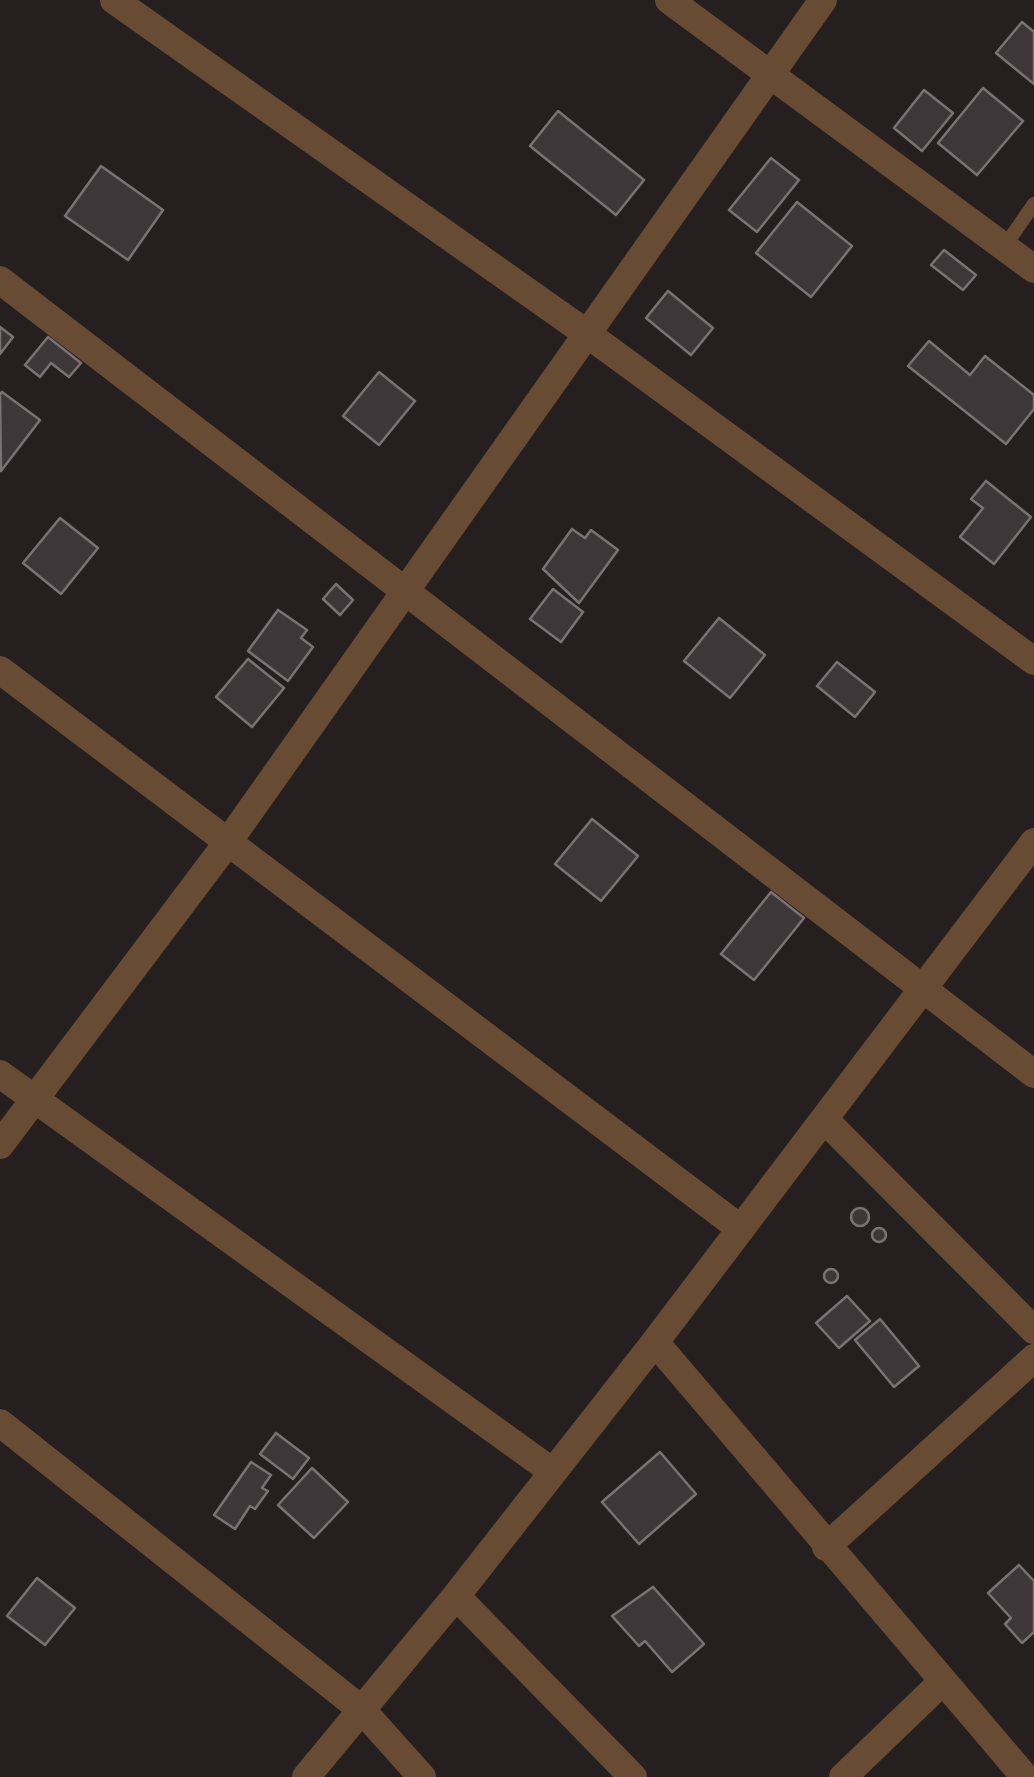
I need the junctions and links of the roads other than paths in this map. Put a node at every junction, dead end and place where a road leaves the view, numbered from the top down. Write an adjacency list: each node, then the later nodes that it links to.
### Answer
1 (114, 0): 9 (street)
2 (669, 0): 4 (street)
3 (823, 0): 4 (street)
4 (770, 75): 6 (street); 9 (street)
5 (1034, 204): 6 (lane)
6 (1004, 248): 7 (street)
7 (1034, 270)
8 (0, 280): 10 (street)
9 (586, 333): 10 (street); 11 (street)
10 (405, 588): 13 (street); 15 (street)
11 (1034, 661)
12 (0, 670): 13 (street)
13 (228, 842): 18 (street); 21 (street)
14 (1034, 842): 15 (street)
15 (923, 989): 17 (street); 19 (street)
16 (0, 1074): 18 (street)
17 (1034, 1074)
18 (34, 1099): 20 (street); 26 (street)
19 (825, 1120): 21 (street); 22 (street)
20 (0, 1145)
21 (741, 1228): 23 (street)
22 (1034, 1330)
23 (655, 1342): 26 (street); 27 (street)
24 (1034, 1358): 27 (street)
25 (0, 1423): 30 (street)
26 (553, 1472): 28 (street)
27 (826, 1547): 29 (street)
28 (456, 1596): 30 (street); 33 (street)
29 (942, 1682): 34 (street); 35 (street)
30 (362, 1710): 31 (street); 32 (street)
31 (306, 1777)
32 (422, 1777)
33 (633, 1777)
34 (843, 1777)
35 (1025, 1777)

